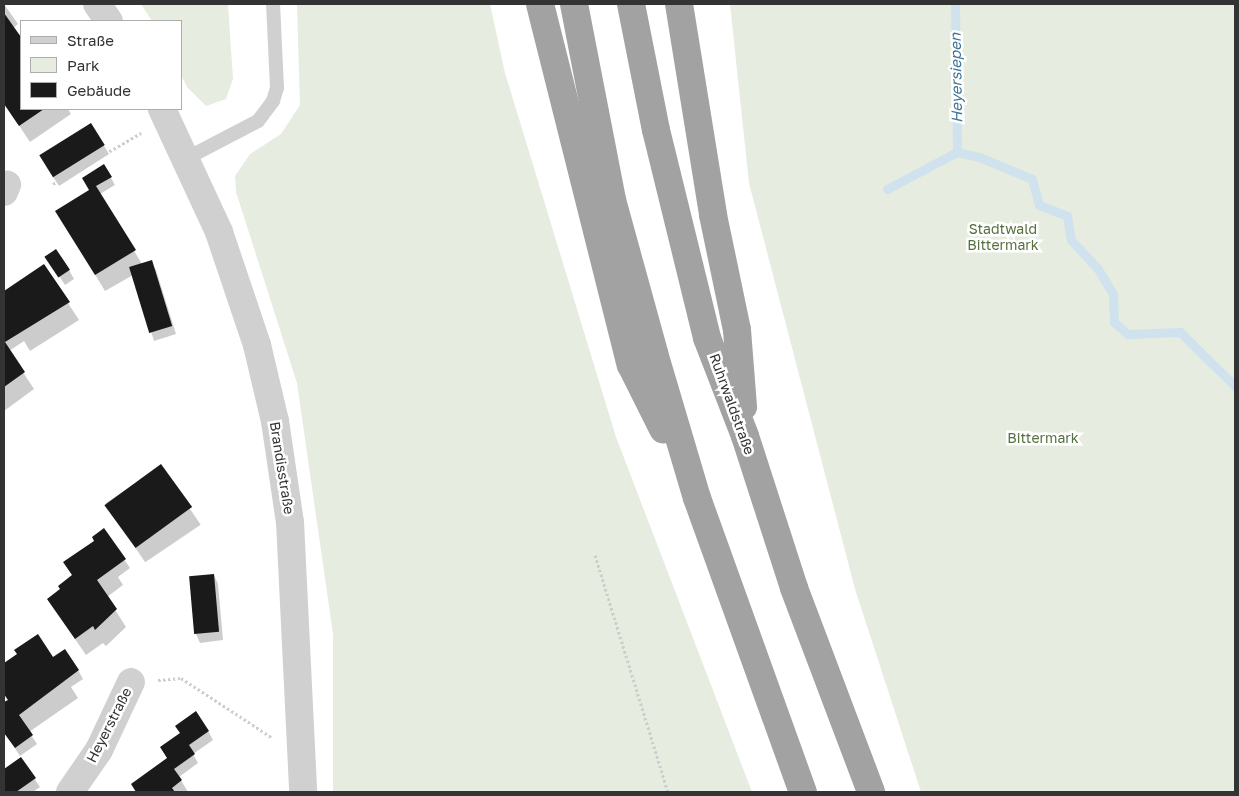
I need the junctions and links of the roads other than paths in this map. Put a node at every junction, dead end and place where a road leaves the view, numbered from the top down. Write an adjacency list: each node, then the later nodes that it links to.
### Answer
1 (97, 4): 7 (street)
2 (273, 4): 9 (lane)
3 (540, 4): 11 (highway)
4 (574, 4): 11 (highway)
5 (631, 4): 10 (highway, Ruhrwaldstraße)
6 (679, 4): 10 (highway)
7 (108, 20)
8 (164, 113): 9 (street, Brandisstraße)
9 (187, 158): 14 (street, Brandisstraße)
10 (745, 436): 16 (highway, Ruhrwaldstraße)
11 (697, 498): 15 (highway)
12 (130, 682): 13 (street, Heyerstraße)
13 (70, 792)
14 (303, 792)
15 (803, 792)
16 (872, 792)

